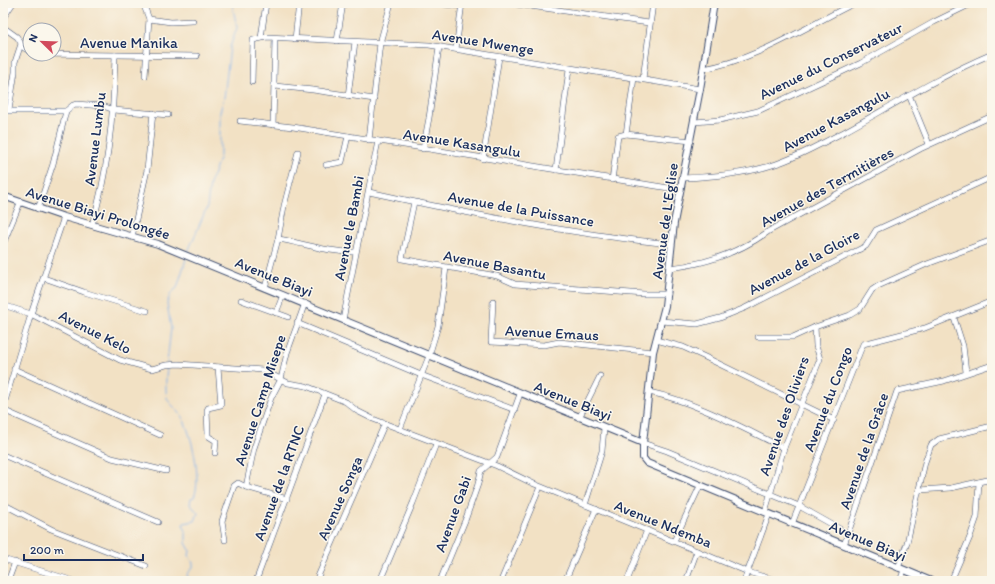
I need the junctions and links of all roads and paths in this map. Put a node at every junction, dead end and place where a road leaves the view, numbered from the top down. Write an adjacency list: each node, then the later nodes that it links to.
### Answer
1 (13, 3): 16 (street)
2 (35, 3): 3 (street)
3 (79, 3)
4 (143, 3): 17 (street)
5 (266, 3): 21 (street)
6 (299, 3): 23 (street)
7 (343, 3): 24 (street)
8 (390, 3): 27 (street)
9 (434, 3): 15 (street)
10 (509, 3): 19 (street)
11 (653, 3): 19 (street)
12 (714, 3): 37 (street, Avenue de L'Eglise)
13 (855, 3): 37 (street)
14 (973, 3): 54 (street, Avenue du Conservateur)
15 (462, 5): 29 (street)
16 (3, 18)
17 (149, 19): 18 (street); 33 (street)
18 (193, 21)
19 (649, 23): 40 (street)
20 (3, 27): 26 (street)
21 (261, 38): 22 (street, Avenue Mwenge); 41 (street)
22 (275, 38): 23 (street, Avenue Mwenge); 42 (street)
23 (295, 39): 24 (street, Avenue Mwenge)
24 (337, 41): 25 (street, Avenue Mwenge)
25 (355, 42): 27 (street, Avenue Mwenge); 45 (street)
26 (21, 44): 47 (street)
27 (380, 44): 28 (street, Avenue Mwenge); 46 (street)
28 (438, 47): 29 (street, Avenue Mwenge); 62 (street)
29 (456, 49): 35 (street, Avenue Mwenge)
30 (62, 54): 32 (street, Avenue Manika)
31 (992, 54): 44 (street, Avenue Kasangulu)
32 (115, 55): 33 (street, Avenue Manika); 48 (street, Avenue Lumbu)
33 (147, 55): 34 (street, Avenue Manika); 38 (street)
34 (196, 56)
35 (499, 57): 36 (street, Avenue Mwenge); 64 (street)
36 (569, 68): 39 (street, Avenue Mwenge); 66 (street)
37 (703, 69): 43 (street, Avenue de L'Eglise)
38 (145, 76)
39 (634, 78): 40 (street, Avenue Mwenge); 56 (street)
40 (643, 79): 43 (street, Avenue Mwenge)
41 (252, 82)
42 (275, 86): 45 (street); 55 (street)
43 (700, 89): 54 (street, Avenue de L'Eglise)
44 (909, 95): 61 (street); 68 (street, Avenue Kasangulu)
45 (348, 96): 46 (street)
46 (374, 100): 58 (street)
47 (6, 110): 49 (street)
48 (114, 110): 49 (street); 50 (street); 77 (street, Avenue Lumbu)
49 (66, 111): 75 (street)
50 (153, 113): 51 (street); 78 (street)
51 (168, 115)
52 (992, 116): 61 (street, Avenue des Termitières)
53 (240, 121): 55 (street, Avenue Kasangulu)
54 (694, 122): 60 (street, Avenue de L'Eglise)
55 (274, 125): 57 (street, Avenue Kasangulu)
56 (626, 134): 60 (street); 69 (street)
57 (348, 136): 58 (street, Avenue Kasangulu); 65 (street)
58 (369, 140): 59 (street, Avenue Kasangulu)
59 (378, 141): 62 (street, Avenue Kasangulu); 71 (street, Avenue le Bambi)
60 (690, 141): 68 (street, Avenue de L'Eglise)
61 (929, 144): 86 (street, Avenue des Termitières)
62 (423, 149): 64 (street, Avenue Kasangulu)
63 (298, 152): 79 (street)
64 (483, 159): 66 (street, Avenue Kasangulu)
65 (326, 165)
66 (556, 170): 69 (street, Avenue Kasangulu)
67 (992, 177): 102 (street, Avenue de la Gloire)
68 (683, 178): 70 (street, Avenue de L'Eglise)
69 (612, 180): 70 (street, Avenue Kasangulu)
70 (680, 190): 82 (street, Avenue de L'Eglise)
71 (369, 192): 74 (street, Avenue de la Puissance); 83 (street, Avenue le Bambi)
72 (3, 196): 73 (street, Avenue Biayi Prolongée)
73 (20, 202): 75 (street, Avenue Biayi Prolongée); 81 (street)
74 (414, 202): 82 (street, Avenue de la Puissance); 85 (street, Avenue Basantu)
75 (38, 209): 76 (street, Avenue Biayi Prolongée)
76 (64, 217): 77 (street, Avenue Biayi Prolongée); 87 (street)
77 (92, 225): 78 (street, Avenue Biayi Prolongée)
78 (132, 238): 84 (street, Avenue Biayi Prolongée)
79 (278, 239): 83 (street); 88 (street)
80 (992, 240): 104 (street, Avenue des Oliviers)
81 (3, 244)
82 (671, 244): 86 (street, Avenue de L'Eglise)
83 (355, 252): 101 (street, Avenue le Bambi)
84 (188, 256): 88 (street, Avenue Biayi)
85 (446, 268): 89 (street, Avenue Basantu); 108 (street)
86 (670, 268): 89 (street, Avenue de L'Eglise)
87 (44, 278): 96 (street); 98 (street)
88 (265, 288): 90 (street, Avenue Biayi)
89 (667, 294): 102 (street, Avenue de L'Eglise)
90 (283, 295): 94 (street, Avenue Biayi); 97 (street)
91 (241, 300): 97 (street)
92 (493, 301): 107 (street, Avenue Emaus)
93 (992, 301): 100 (street, Avenue du Congo)
94 (305, 304): 101 (street, Avenue Biayi); 103 (street, Avenue Camp Misepe)
95 (3, 306): 98 (street, Avenue Kelo)
96 (147, 311)
97 (276, 313): 99 (street)
98 (31, 314): 110 (street, Avenue Kelo); 112 (street)
99 (288, 317)
100 (954, 318): 113 (street); 124 (street, Avenue du Congo)
101 (343, 320): 108 (street, Avenue Biayi)
102 (661, 321): 106 (street, Avenue de L'Eglise)
103 (297, 323): 114 (street); 116 (street, Avenue Camp Misepe)
104 (815, 327): 105 (street, Avenue des Oliviers); 120 (street, Avenue des Oliviers)
105 (758, 337)
106 (656, 340): 107 (street, Avenue de L'Eglise); 120 (street)
107 (653, 352): 117 (street, Avenue de L'Eglise)
108 (429, 356): 114 (street); 119 (street, Avenue Biayi)
109 (992, 365): 111 (street); 113 (street, Avenue de la Grâce)
110 (218, 367): 116 (street, Avenue Kelo); 133 (street)
111 (992, 368)
112 (14, 369): 121 (street); 129 (street)
113 (966, 372): 156 (street, Avenue de la Grâce)
114 (421, 375): 122 (street); 128 (street)
115 (600, 376): 123 (street)
116 (281, 379): 118 (street, Avenue Kelo); 140 (street, Avenue Camp Misepe)
117 (649, 392): 131 (street, Avenue de L'Eglise); 132 (street)
118 (326, 394): 125 (street, Avenue Kelo); 144 (street, Avenue de la RTNC)
119 (520, 394): 122 (street, Avenue Gabi); 123 (street, Avenue Biayi)
120 (802, 403): 124 (street); 132 (street, Avenue des Oliviers)
121 (3, 409): 136 (street)
122 (515, 410): 135 (street, Avenue Gabi)
123 (579, 418): 127 (street, Avenue Biayi)
124 (834, 420): 147 (street, Avenue du Congo)
125 (385, 423): 128 (street, Avenue Ndemba); 168 (street, Avenue Songa)
126 (992, 426): 142 (street)
127 (604, 428): 131 (street, Avenue Biayi); 146 (street)
128 (400, 429): 130 (street, Avenue Ndemba)
129 (160, 435)
130 (436, 444): 135 (street, Avenue Ndemba); 169 (street)
131 (643, 444): 139 (street, Avenue Biayi); 143 (street)
132 (784, 448): 143 (street, Avenue des Oliviers)
133 (215, 453)
134 (3, 455): 150 (street)
135 (490, 463): 141 (street, Avenue Ndemba); 170 (street, Avenue Gabi)
136 (166, 471)
137 (992, 479): 138 (street)
138 (979, 482): 142 (street); 179 (street)
139 (700, 486): 149 (street, Avenue Biayi); 155 (street)
140 (246, 487): 144 (street, Avenue Camp Misepe); 154 (street)
141 (540, 487): 146 (street, Avenue Ndemba); 171 (street)
142 (919, 490): 161 (street)
143 (770, 495): 147 (street); 149 (street, Avenue des Oliviers)
144 (287, 499): 167 (street, Avenue de la RTNC)
145 (3, 504): 160 (street)
146 (585, 504): 148 (street, Avenue Ndemba)
147 (799, 506): 151 (street, Avenue du Congo); 152 (street)
148 (596, 509): 153 (street, Avenue Ndemba); 172 (street)
149 (767, 513): 151 (street, Avenue Biayi); 162 (street, Avenue des Oliviers)
150 (158, 522)
151 (792, 524): 156 (street, Avenue Biayi)
152 (840, 529)
153 (647, 530): 155 (street, Avenue Ndemba); 173 (street)
154 (225, 540)
155 (674, 541): 157 (street, Avenue Ndemba)
156 (844, 545): 161 (street, Avenue Biayi)
157 (697, 551): 162 (street, Avenue Ndemba); 174 (street)
158 (3, 559): 159 (street)
159 (15, 562): 163 (street); 165 (street)
160 (146, 566)
161 (901, 569): 177 (street); 178 (street, Avenue Biayi)
162 (748, 572): 164 (street, Avenue Ndemba); 175 (street, Avenue des Oliviers)
163 (56, 578): 166 (street)
164 (772, 580): 176 (street, Avenue Ndemba)
165 (8, 581)
166 (74, 581)
167 (256, 581)
168 (316, 581)
169 (380, 581)
170 (440, 581)
171 (501, 581)
172 (565, 581)
173 (627, 581)
174 (686, 581)
175 (744, 581)
176 (778, 581)
177 (900, 581)
178 (931, 581)
179 (951, 581)

